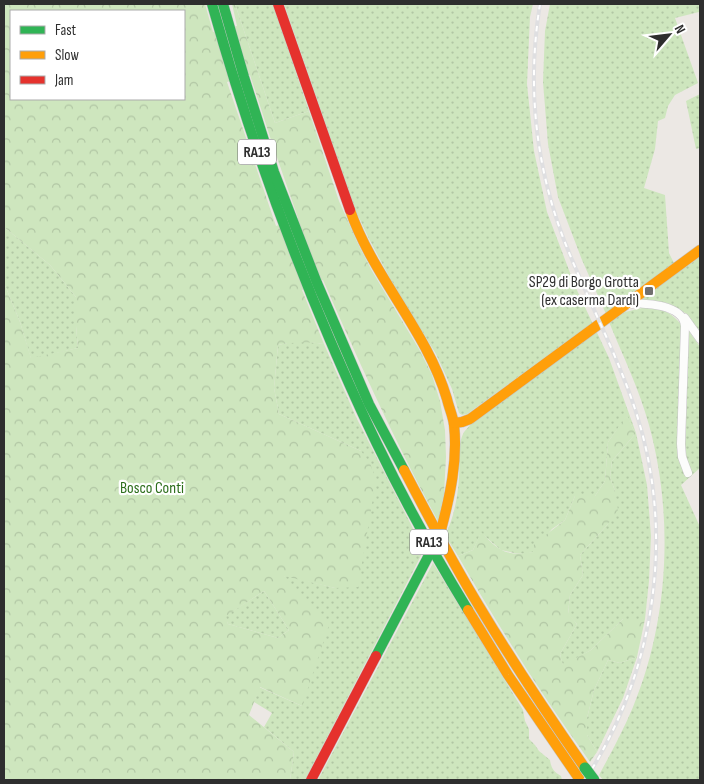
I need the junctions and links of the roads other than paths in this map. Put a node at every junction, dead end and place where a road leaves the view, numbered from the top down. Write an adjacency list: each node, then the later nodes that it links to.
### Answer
1 (212, 4): 4 (main road)
2 (223, 4): 4 (main road, RA13)
3 (278, 4): 10 (main road)
4 (224, 29): 6 (main road, RA13)
5 (700, 250): 7 (main road)
6 (312, 286): 15 (main road, RA13); 16 (main road, RA13, bridge)
7 (625, 306): 8 (street); 10 (main road)
8 (681, 316): 9 (street); 11 (street)
9 (700, 340)
10 (454, 423): 12 (main road)
11 (688, 473)
12 (441, 530)
13 (429, 555): 14 (main road)
14 (311, 780)
15 (580, 780)
16 (594, 780)

